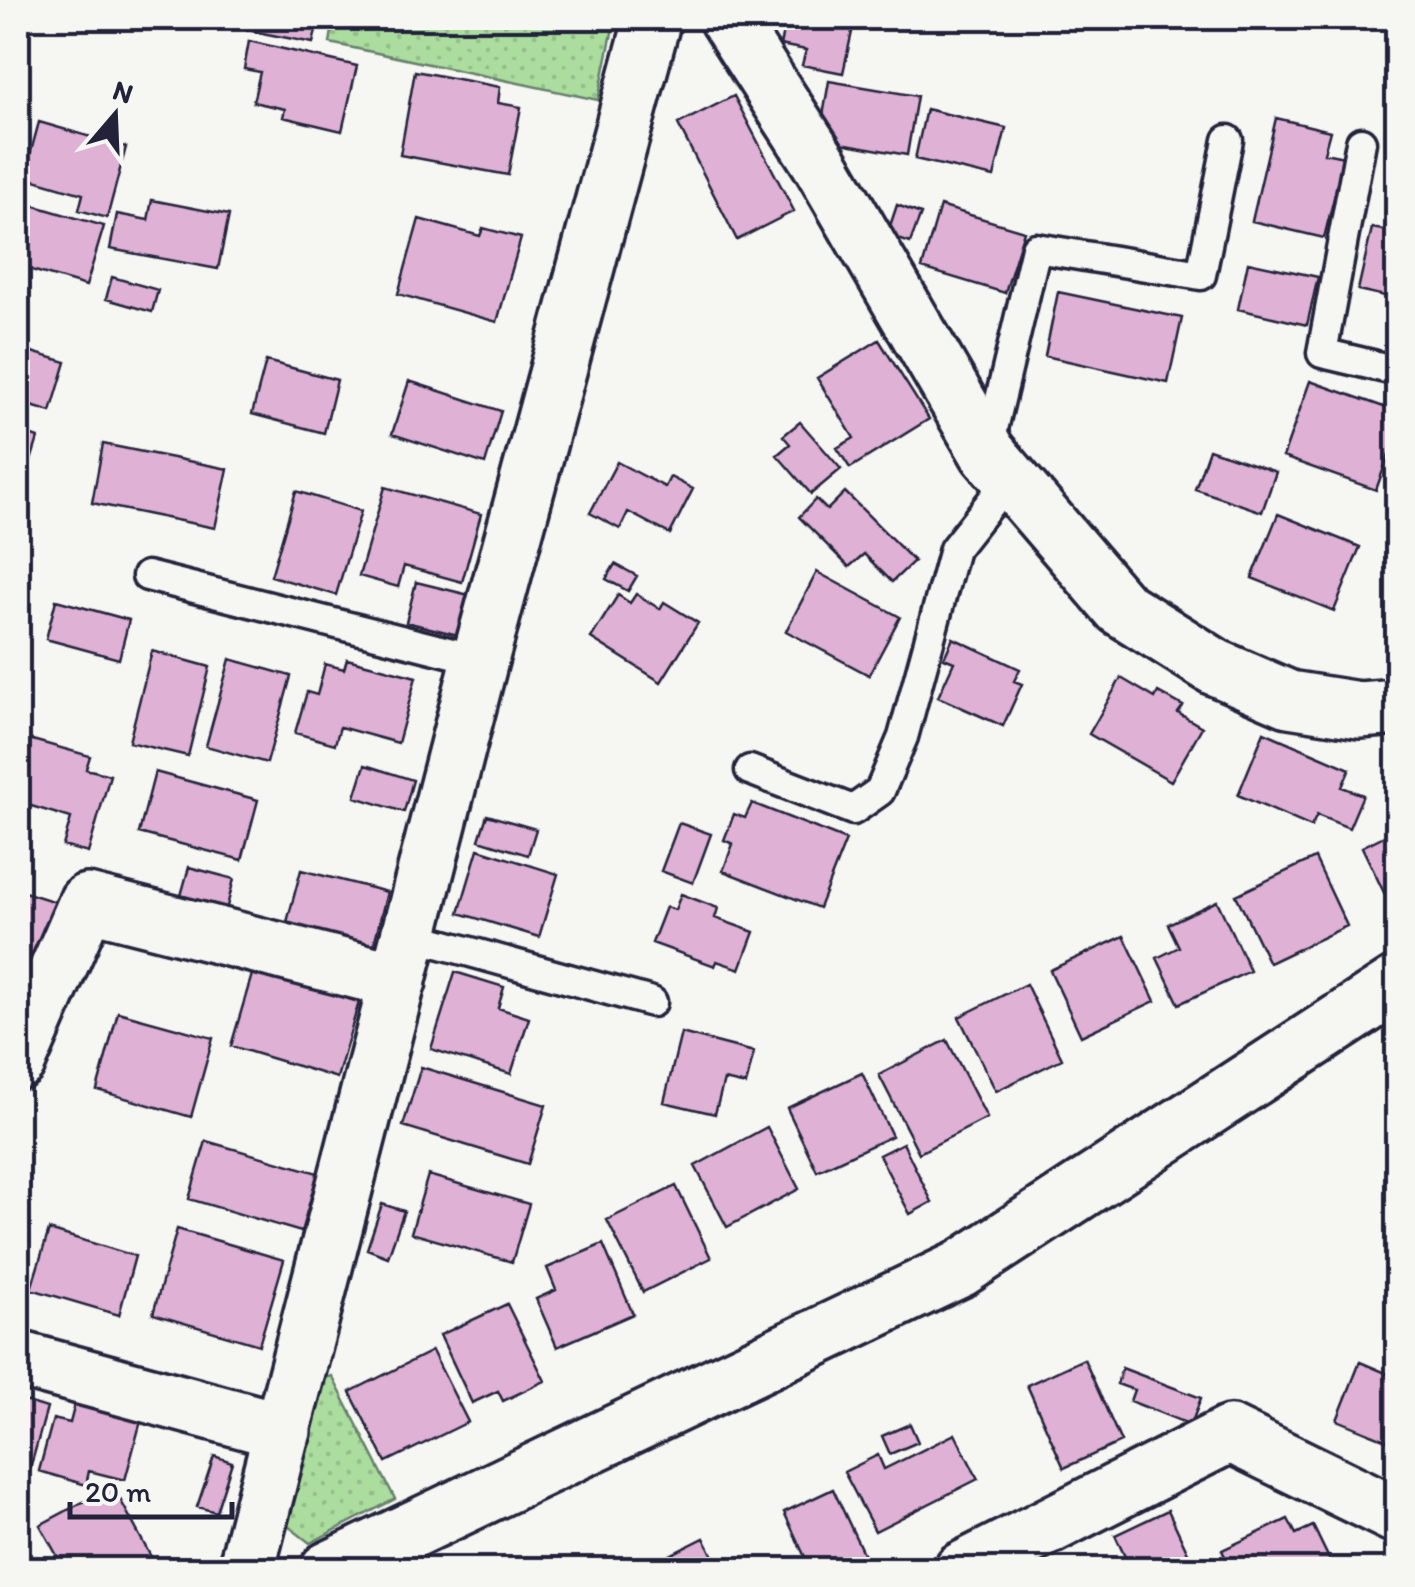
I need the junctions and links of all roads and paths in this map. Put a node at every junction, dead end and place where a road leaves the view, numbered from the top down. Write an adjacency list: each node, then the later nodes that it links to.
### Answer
1 (653, 18): 8 (street)
2 (727, 18): 6 (street)
3 (1228, 140): 6 (lane)
4 (1361, 142): 5 (lane)
5 (1398, 371)
6 (999, 466): 9 (street); 10 (lane)
7 (147, 576): 8 (lane)
8 (480, 660): 11 (street)
9 (1398, 707)
10 (750, 770)
11 (404, 958): 13 (lane); 14 (street); 16 (street)
12 (1398, 984): 19 (street)
13 (652, 1002)
14 (18, 1061)
15 (18, 1360): 16 (street)
16 (282, 1431): 18 (street)
17 (1398, 1516): 20 (street)
18 (246, 1570)
19 (328, 1570)
20 (962, 1570)

